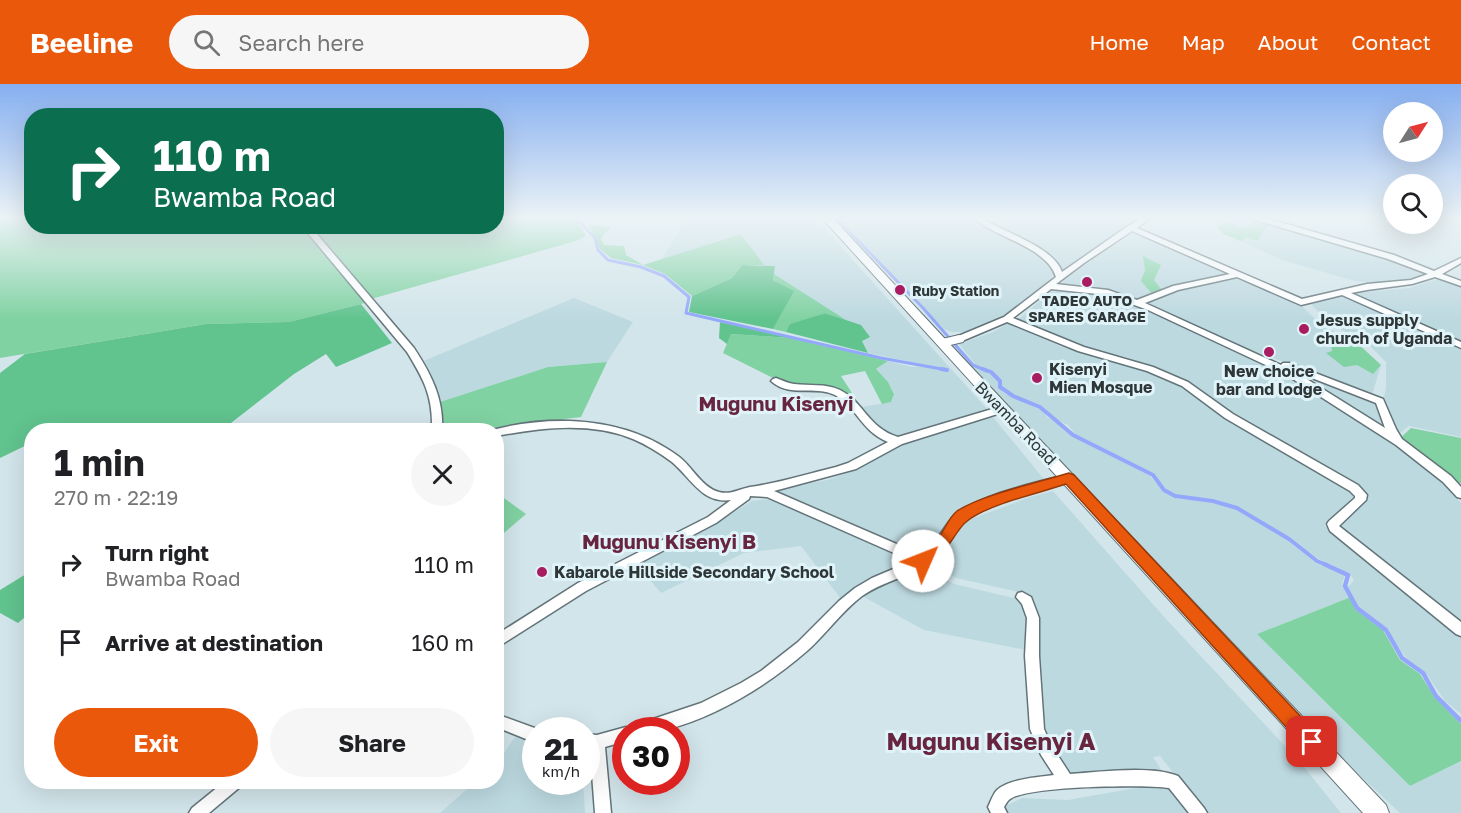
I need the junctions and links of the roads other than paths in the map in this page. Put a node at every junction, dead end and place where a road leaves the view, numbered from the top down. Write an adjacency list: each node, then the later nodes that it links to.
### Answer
1 (327, 251): 22 (street)
2 (857, 251): 17 (main road, Bwamba Road)
3 (1037, 251): 10 (street)
4 (1098, 251): 10 (street)
5 (1183, 251): 9 (street)
6 (1374, 251): 8 (street)
7 (1461, 260): 8 (street)
8 (1436, 273): 11 (street); 13 (street)
9 (1237, 275): 13 (street); 14 (street)
10 (1060, 277): 12 (street)
11 (1461, 284)
12 (1050, 286): 14 (street); 15 (street)
13 (1344, 293): 18 (street)
14 (1137, 303): 19 (street)
15 (1007, 319): 16 (street); 33 (street)
16 (959, 339): 17 (street)
17 (942, 343): 21 (main road, Bwamba Road)
18 (1461, 345)
19 (1250, 353): 25 (street); 25 (street)
20 (776, 381): 24 (street)
21 (1003, 409): 24 (street); 26 (main road, Bwamba Road)
22 (436, 423)
23 (504, 432): 29 (street)
24 (898, 441): 29 (street)
25 (1400, 442): 28 (street)
26 (1069, 478): 31 (street); 45 (main road, Bwamba Road)
27 (1461, 478): 28 (street)
28 (1447, 479): 30 (street)
29 (754, 492): 31 (street); 34 (street)
30 (1461, 494)
31 (923, 561): 35 (street)
32 (1022, 597): 38 (street)
33 (1461, 630)
34 (504, 637)
35 (686, 717)
36 (504, 723): 37 (street)
37 (522, 730)
38 (1065, 780): 43 (street); 44 (street)
39 (226, 789): 41 (street)
40 (600, 793): 42 (street)
41 (197, 813)
42 (603, 813)
43 (999, 813)
44 (1199, 813)
45 (1378, 813)

